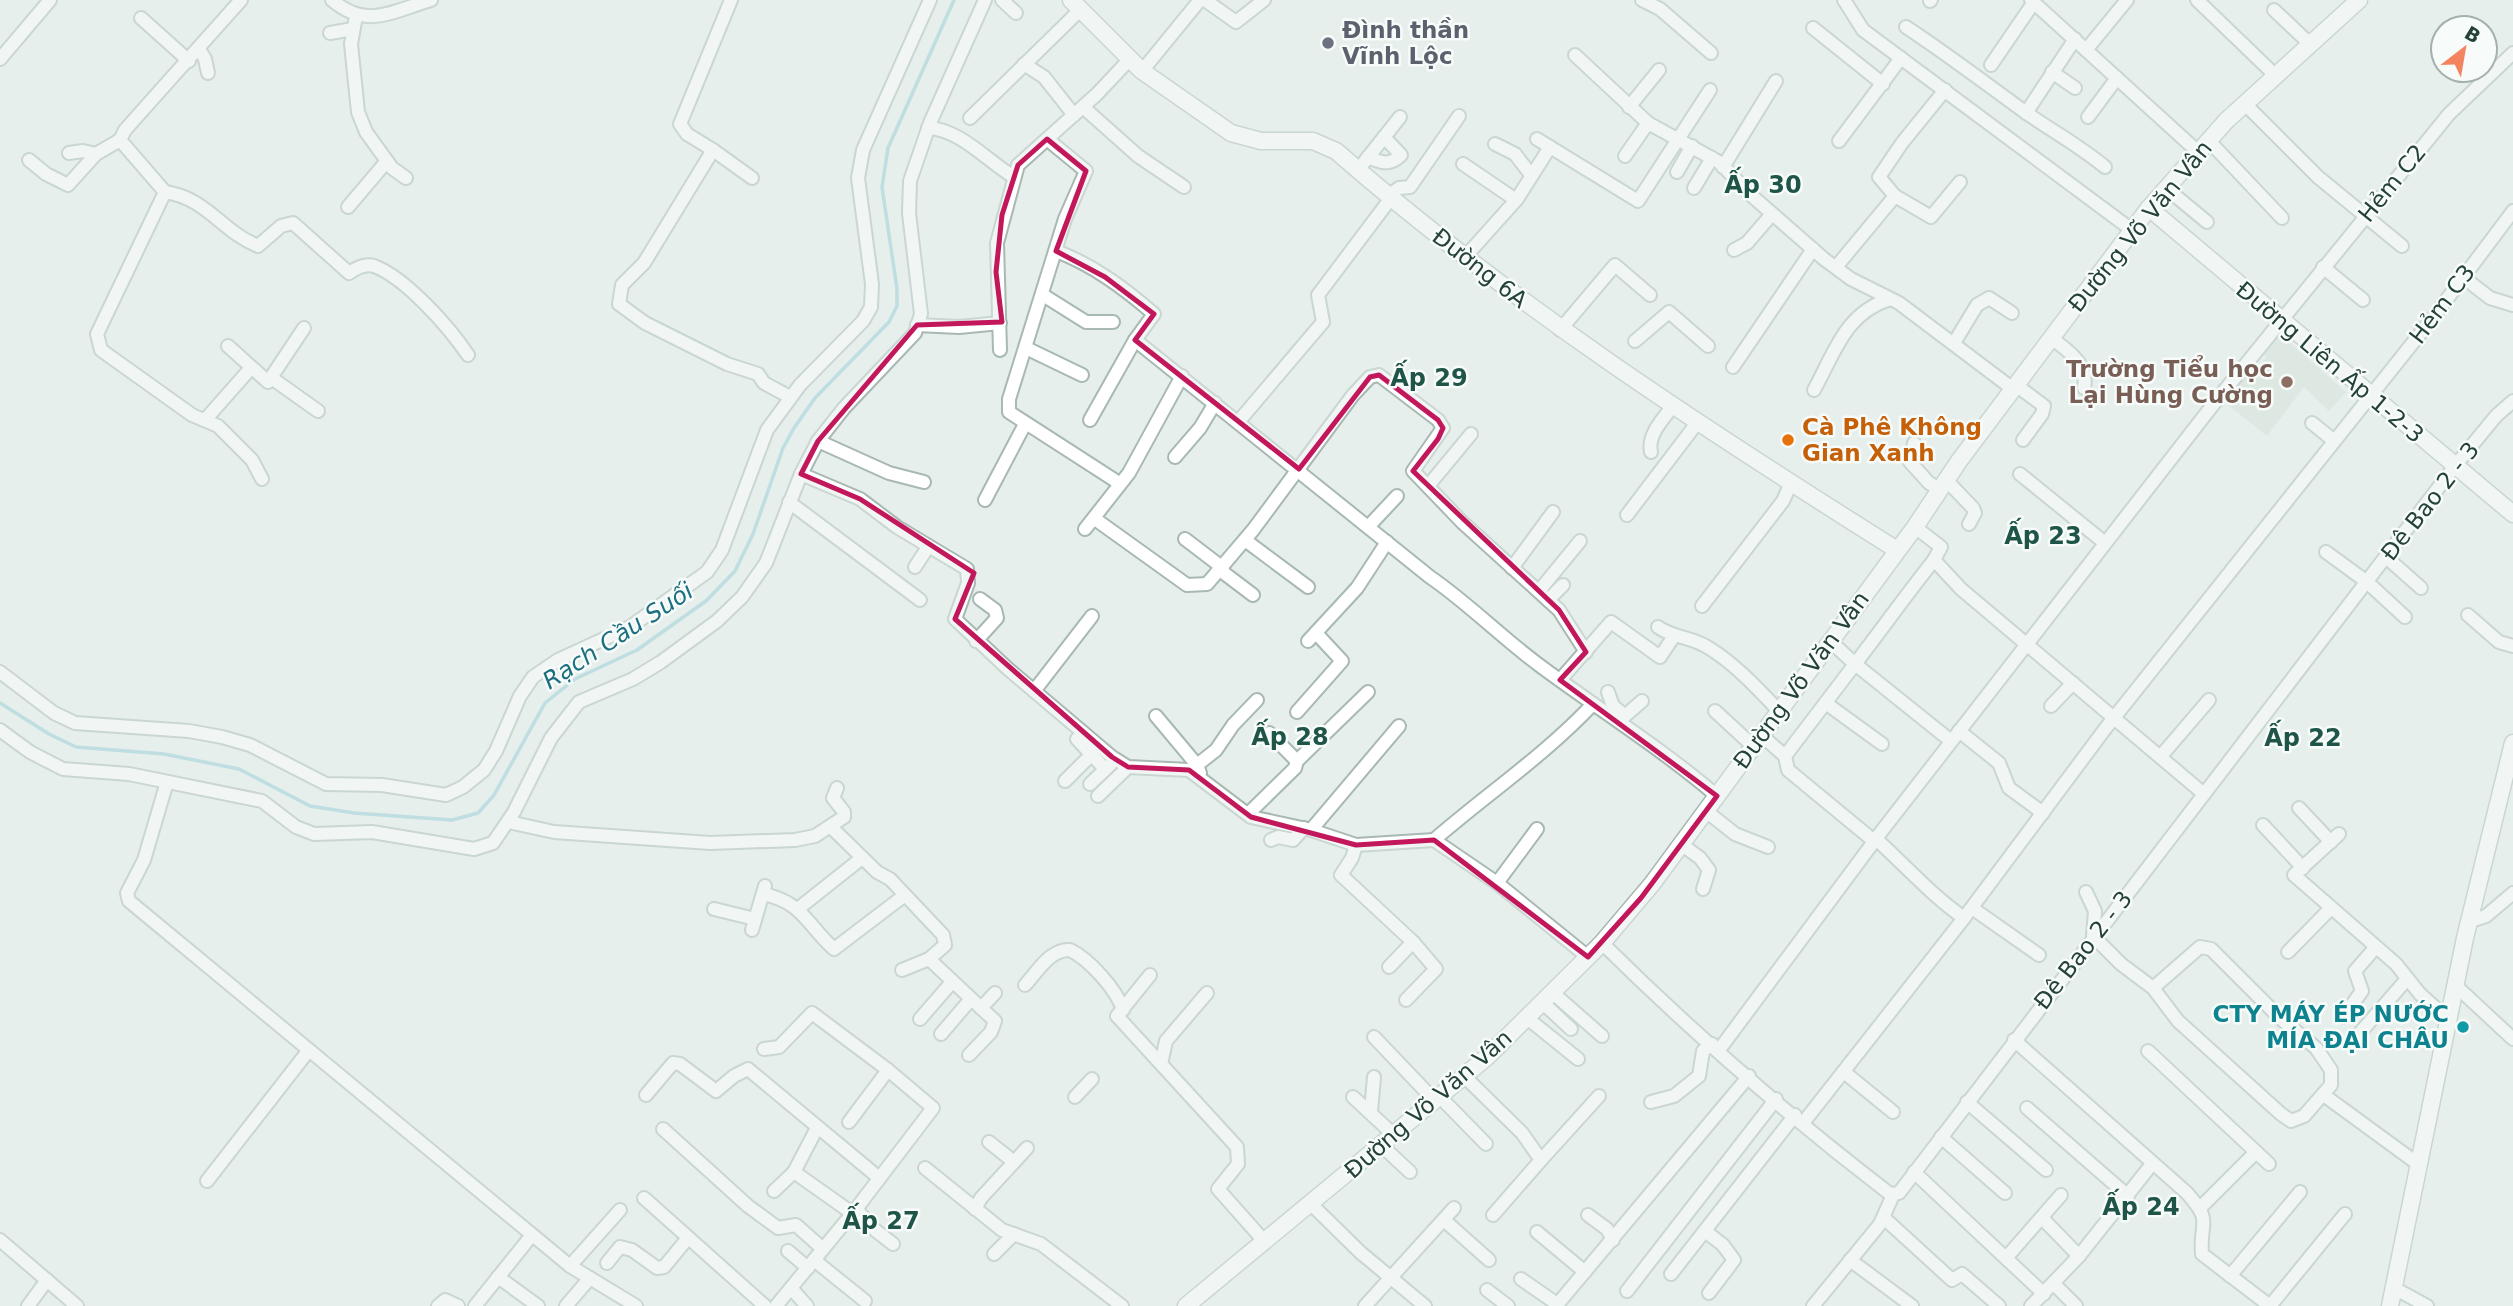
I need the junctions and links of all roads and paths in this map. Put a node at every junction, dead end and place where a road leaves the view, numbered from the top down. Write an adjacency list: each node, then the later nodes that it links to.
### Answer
1 (50, 0): 34 (street)
2 (241, 0): 28 (street)
3 (332, 0): 20 (street)
4 (431, 0): 20 (street)
5 (731, 0): 70 (street)
6 (930, 0): 139 (street)
7 (985, 0): 59 (street)
8 (1002, 0): 19 (street)
9 (1202, 0): 10 (street); 40 (street)
10 (1264, 0)
11 (1642, 0): 30 (street)
12 (1844, 0): 33 (street)
13 (2127, 0): 29 (street)
14 (2197, 0): 43 (street)
15 (2359, 0): 27 (street, Đường Võ Văn Vân)
16 (2037, 2): 26 (street); 38 (street)
17 (1075, 5): 35 (street, Đường 6A); 37 (street)
18 (2274, 10): 27 (street)
19 (1016, 13)
20 (356, 16): 24 (street)
21 (141, 18): 36 (street)
22 (1906, 27): 53 (street)
23 (1813, 28): 46 (street)
24 (353, 29): 25 (street); 76 (street)
25 (330, 33)
26 (2075, 39): 29 (street); 41 (street)
27 (2310, 44): 43 (street, Đường Võ Văn Vân)
28 (198, 49): 36 (street); 42 (street)
29 (2086, 50): 44 (street)
30 (1711, 53)
31 (2513, 53): 98 (street, Hẻm C2)
32 (1575, 55): 51 (street)
33 (1902, 58): 46 (street); 49 (street)
34 (0, 59)
35 (1129, 60): 40 (street, Đường 6A); 52 (street)
36 (189, 61): 64 (street)
37 (1024, 64): 52 (street); 57 (street)
38 (1991, 65)
39 (1659, 70): 51 (street)
40 (1142, 72): 77 (street, Đường 6A)
41 (2052, 72): 47 (street); 53 (street)
42 (208, 73)
43 (2277, 77): 50 (street, Đường Võ Văn Vân)
44 (2117, 78): 56 (street); 69 (street)
45 (1776, 81): 79 (street)
46 (1884, 84): 65 (street)
47 (2075, 88)
48 (1710, 90): 63 (street)
49 (1945, 90): 91 (street); 101 (street)
50 (2245, 104): 69 (street, Đường Võ Văn Vân); 98 (street)
51 (1629, 107): 58 (street)
52 (1079, 111): 61 (street); 87 (street)
53 (2026, 113): 80 (street)
54 (1459, 116): 92 (street)
55 (1399, 117): 60 (street)
56 (2088, 117)
57 (970, 118)
58 (1648, 123): 63 (street); 73 (street)
59 (928, 128): 83 (street); 119 (street)
60 (1384, 137): 77 (street); 77 (street)
61 (1047, 139): 83 (street); 105 (street)
62 (1537, 139): 67 (street)
63 (1678, 139): 67 (street); 68 (street)
64 (120, 140): 72 (street); 90 (street)
65 (1839, 141)
66 (1495, 144): 82 (street)
67 (1550, 146): 82 (street)
68 (1692, 146): 74 (street); 81 (street)
69 (2203, 146): 89 (street, Đường Võ Văn Vân); 99 (street)
70 (713, 150): 85 (street); 139 (street)
71 (69, 153): 72 (street)
72 (96, 154): 75 (street)
73 (1625, 156)
74 (1712, 158): 79 (street); 88 (street)
75 (29, 160)
76 (387, 161): 84 (street); 94 (street)
77 (1363, 164): 92 (street, Đường 6A)
78 (1463, 164): 93 (street)
79 (1723, 167): 97 (street)
80 (2105, 167)
81 (1677, 172)
82 (1531, 174): 93 (street)
83 (1014, 177): 118 (street)
84 (406, 178)
85 (752, 178)
86 (1960, 182): 91 (street)
87 (1184, 187)
88 (1694, 188)
89 (2166, 188): 95 (street, Đường Võ Văn Vân); 100 (street)
90 (165, 192): 130 (street); 145 (street)
91 (1895, 196): 107 (street)
92 (1390, 197): 106 (street, Đường 6A); 147 (street)
93 (1516, 200): 106 (street)
94 (348, 207)
95 (2149, 208): 101 (street, Đường Võ Văn Vân); 117 (street, Đường Liên Ấp 1-2-3)
96 (2513, 211): 109 (street, Hẻm C3)
97 (1772, 214): 103 (street); 104 (street)
98 (2365, 215): 102 (street); 108 (street, Hẻm C2)
99 (2282, 218)
100 (2207, 222)
101 (2132, 230): 122 (street, Đường Võ Văn Vân)
102 (2402, 246)
103 (1813, 249): 107 (street); 131 (street)
104 (1734, 250)
105 (1056, 251): 110 (street); 123 (street)
106 (1465, 257): 121 (street, Đường 6A)
107 (1836, 267): 112 (street)
108 (2323, 267): 113 (street); 117 (street, Hẻm C2)
109 (2463, 277): 114 (street); 140 (street, Hẻm C3)
110 (1043, 295): 116 (street); 128 (street)
111 (1650, 295): 121 (street)
112 (1890, 299): 125 (street); 138 (street)
113 (2363, 300)
114 (2513, 305)
115 (2012, 313): 125 (street)
116 (1113, 322)
117 (2282, 322): 140 (street, Đường Liên Ấp 1-2-3); 183 (street, Hẻm C2)
118 (1000, 323): 119 (street); 129 (street)
119 (918, 325): 154 (street)
120 (304, 328): 135 (street)
121 (1560, 330): 143 (street, Đường 6A)
122 (2051, 338): 136 (street, Đường Võ Văn Vân); 137 (street)
123 (1135, 340): 134 (street); 146 (street)
124 (1635, 341): 127 (street)
125 (1954, 343): 136 (street)
126 (228, 346): 132 (street)
127 (1708, 346)
128 (1026, 348): 133 (street); 150 (street)
129 (1000, 350)
130 (468, 355)
131 (1733, 367)
132 (250, 369): 135 (street); 145 (street)
133 (1082, 375)
134 (1182, 376): 142 (street); 164 (street)
135 (273, 379): 144 (street)
136 (2014, 387): 152 (street); 166 (street, Đường Võ Văn Vân)
137 (2084, 388)
138 (1814, 390)
139 (790, 397): 212 (street)
140 (2370, 397): 153 (street, Hẻm C3); 158 (street, Đường Liên Ấp 1-2-3)
141 (2513, 401): 158 (street, Đê Bao 2 - 3)
142 (1215, 403): 147 (street); 157 (street)
143 (1673, 406): 148 (street, Đường 6A); 156 (street)
144 (317, 411)
145 (205, 420): 162 (street)
146 (1090, 421)
147 (1239, 421): 159 (street)
148 (1697, 423): 165 (street, Đường 6A); 173 (street)
149 (2312, 423): 153 (street)
150 (1025, 424): 164 (street); 169 (street)
151 (1471, 434): 167 (street)
152 (2023, 440)
153 (2333, 440): 229 (street, Hẻm C3)
154 (818, 441): 160 (street); 163 (street)
155 (1914, 443): 166 (street)
156 (1651, 452)
157 (1175, 457)
158 (2455, 466): 172 (street, Đường Liên Ấp 1-2-3); 187 (street, Đê Bao 2 - 3)
159 (1299, 469): 167 (street); 176 (street); 180 (street)
160 (801, 474): 170 (street); 184 (street)
161 (2021, 474): 183 (street)
162 (262, 479)
163 (924, 482)
164 (1119, 483): 174 (street)
165 (1791, 483): 185 (street, Đường 6A); 200 (street)
166 (1943, 485): 175 (street); 177 (street, Đường Võ Văn Vân)
167 (1428, 486): 190 (street)
168 (1396, 496): 176 (street)
169 (985, 500)
170 (789, 502): 199 (street); 257 (street)
171 (1553, 512): 190 (street)
172 (2513, 514)
173 (1626, 515)
174 (1095, 519): 178 (street); 191 (street)
175 (1969, 524)
176 (1368, 527): 182 (street)
177 (1915, 527): 185 (street, Đường Võ Văn Vân); 188 (street)
178 (1085, 529)
179 (1185, 539): 191 (street)
180 (1245, 540): 191 (street); 194 (street)
181 (1580, 541): 196 (street)
182 (1387, 542): 213 (street); 226 (street)
183 (2105, 543): 208 (street, Hẻm C2)
184 (928, 547): 189 (street); 206 (street)
185 (1897, 550): 207 (street, Đường Võ Văn Vân)
186 (2326, 552): 192 (street)
187 (2386, 557): 192 (street, Đê Bao 2 - 3); 195 (street)
188 (1934, 560): 208 (street); 211 (street)
189 (915, 567)
190 (1512, 568): 196 (street)
191 (1221, 569): 197 (street)
192 (2367, 582): 203 (street); 250 (street, Đê Bao 2 - 3)
193 (1563, 585): 196 (street)
194 (1308, 587)
195 (2421, 588)
196 (1543, 595): 210 (street)
197 (1254, 596)
198 (981, 599): 206 (street)
199 (920, 600)
200 (1702, 606)
201 (2468, 615): 209 (street)
202 (1092, 616): 215 (street)
203 (2405, 617)
204 (1658, 627): 205 (street)
205 (1674, 636): 210 (street); 224 (street)
206 (976, 641): 215 (street)
207 (1830, 641): 211 (street); 224 (street, Đường Võ Văn Vân)
208 (2027, 643): 214 (street); 233 (street, Hẻm C2)
209 (2513, 646)
210 (1586, 652): 213 (street)
211 (1855, 664): 222 (street); 233 (street)
212 (0, 672)
213 (1560, 680): 221 (street)
214 (2073, 682): 223 (street); 229 (street)
215 (1034, 691): 241 (street)
216 (1368, 692): 242 (street)
217 (1608, 692): 228 (street)
218 (1257, 700): 245 (street)
219 (2209, 700): 240 (street)
220 (1642, 701): 228 (street)
221 (1594, 704): 228 (street); 263 (street)
222 (1827, 704): 237 (street); 239 (street)
223 (2050, 706)
224 (1779, 710): 235 (street, Đường Võ Văn Vân)
225 (1715, 711): 235 (street)
226 (1297, 712)
227 (1156, 716): 245 (street)
228 (1622, 718): 252 (street)
229 (2115, 718): 240 (street); 255 (street, Hẻm C3)
230 (1399, 726): 260 (street)
231 (0, 730): 247 (street)
232 (1269, 733): 242 (street)
233 (1955, 736): 255 (street); 264 (street, Hẻm C2)
234 (1077, 739): 238 (street)
235 (1757, 741): 239 (street); 252 (street, Đường Võ Văn Vân)
236 (2513, 743): 279 (street)
237 (1882, 744)
238 (1091, 755): 244 (street); 246 (street)
239 (1785, 756): 264 (street)
240 (2161, 756): 250 (street)
241 (1115, 760): 243 (street); 244 (street)
242 (1297, 761): 256 (street)
243 (1128, 767): 245 (street); 251 (street)
244 (1105, 769): 248 (street)
245 (1199, 771): 256 (street)
246 (1065, 781)
247 (167, 782): 257 (street); 315 (street)
248 (1090, 784)
249 (837, 788): 259 (street)
250 (2204, 794): 280 (street, Đê Bao 2 - 3)
251 (1098, 796)
252 (1717, 796): 254 (street, Đường Võ Văn Vân)
253 (2299, 807): 269 (street)
254 (1706, 811): 266 (street, Đường Võ Văn Vân); 267 (street)
255 (2042, 813): 278 (street, Hẻm C3)
256 (1248, 814): 260 (street)
257 (509, 822): 259 (street)
258 (2263, 825): 269 (street)
259 (831, 827): 268 (street)
260 (1307, 829): 262 (street); 265 (street)
261 (1537, 829): 270 (street)
262 (1271, 840)
263 (1434, 840): 265 (street); 270 (street)
264 (1875, 840): 278 (street); 313 (street, Hẻm C2)
265 (1356, 845): 281 (street)
266 (1681, 845): 271 (street); 282 (street, Đường Võ Văn Vân)
267 (1768, 847)
268 (862, 858): 274 (street); 275 (street)
269 (2303, 867): 277 (street)
270 (1497, 883): 286 (street)
271 (1703, 889)
272 (2086, 892): 280 (street)
273 (2513, 893): 279 (street)
274 (905, 895): 275 (street); 287 (street)
275 (799, 908): 276 (street)
276 (714, 909)
277 (2330, 909): 283 (street); 284 (street)
278 (1968, 913): 285 (street); 321 (street, Hẻm C3)
279 (2471, 921): 294 (street)
280 (2093, 936): 295 (street); 312 (street, Đê Bao 2 - 3)
281 (1413, 942): 288 (street); 299 (street)
282 (1602, 943): 286 (street, Đường Võ Văn Vân); 313 (street)
283 (2375, 948): 291 (street); 302 (street)
284 (2288, 952)
285 (2039, 956)
286 (1588, 957): 298 (street, Đường Võ Văn Vân)
287 (929, 959): 289 (street); 292 (street)
288 (1389, 967)
289 (902, 970)
290 (1150, 975): 301 (street)
291 (2407, 979): 305 (street); 308 (street)
292 (952, 982): 300 (street); 304 (street)
293 (1025, 985): 301 (street)
294 (2456, 986): 305 (street); 311 (street)
295 (2153, 988): 328 (street); 328 (street)
296 (995, 993): 300 (street)
297 (1207, 993): 319 (street)
298 (1548, 998): 303 (street, Đường Võ Văn Vân); 306 (street); 309 (street)
299 (1406, 1000)
300 (976, 1004): 307 (street); 317 (street)
301 (1123, 1010): 319 (street)
302 (2343, 1017)
303 (1527, 1018): 318 (street); 322 (street, Đường Võ Văn Vân)
304 (920, 1019)
305 (2449, 1020): 352 (street)
306 (1571, 1029)
307 (941, 1034)
308 (2359, 1034)
309 (1602, 1036)
310 (1374, 1037): 331 (street)
311 (2513, 1039)
312 (2014, 1040): 334 (street, Đê Bao 2 - 3); 350 (street)
313 (1715, 1047): 323 (street); 333 (street, Hẻm C2)
314 (764, 1049): 320 (street)
315 (309, 1050): 359 (street); 382 (street)
316 (2148, 1051): 347 (street)
317 (970, 1055)
318 (1578, 1059)
319 (1161, 1064): 386 (street)
320 (888, 1070): 339 (street); 358 (street)
321 (1844, 1072): 337 (street); 338 (street, Hẻm C3)
322 (1464, 1076): 331 (street, Đường Võ Văn Vân); 348 (street)
323 (1749, 1076): 332 (street); 385 (street)
324 (1374, 1077): 336 (street)
325 (1091, 1079): 329 (street)
326 (646, 1095): 340 (street)
327 (1599, 1096): 348 (street)
328 (2325, 1096): 352 (street)
329 (1075, 1097)
330 (1353, 1097): 336 (street)
331 (1438, 1099): 343 (street, Đường Võ Văn Vân); 345 (street)
332 (1776, 1100): 338 (street); 410 (street)
333 (1651, 1102)
334 (1967, 1102): 342 (street, Đê Bao 2 - 3); 354 (street)
335 (2027, 1108): 365 (street)
336 (1371, 1111): 343 (street)
337 (1894, 1112)
338 (1799, 1119): 363 (street); 379 (street, Hẻm C3)
339 (849, 1122)
340 (817, 1128): 355 (street); 358 (street)
341 (663, 1129): 388 (street)
342 (1941, 1137): 357 (street, Đê Bao 2 - 3); 362 (street)
343 (1388, 1141): 356 (street); 367 (street, Đường Võ Văn Vân)
344 (989, 1142): 349 (street)
345 (1486, 1144)
346 (1027, 1148): 349 (street)
347 (2256, 1152): 351 (street); 369 (street)
348 (1541, 1160): 374 (street)
349 (1014, 1162): 370 (street)
350 (2152, 1164): 365 (street); 369 (street)
351 (2269, 1164)
352 (2418, 1164): 408 (street)
353 (925, 1168): 370 (street)
354 (2046, 1170)
355 (794, 1172): 360 (street); 372 (street)
356 (1410, 1172)
357 (1914, 1172): 363 (street, Đê Bao 2 - 3); 392 (street)
358 (878, 1177): 372 (street)
359 (207, 1181)
360 (774, 1191)
361 (2300, 1192): 400 (street)
362 (2005, 1193)
363 (1893, 1195): 376 (street)
364 (2061, 1195): 377 (street)
365 (2128, 1196): 391 (street)
366 (644, 1198): 383 (street)
367 (1311, 1204): 386 (street, Đường Võ Văn Vân); 402 (street)
368 (1454, 1208): 378 (street)
369 (2200, 1208): 400 (street)
370 (975, 1209): 381 (street)
371 (620, 1210): 397 (street)
372 (854, 1211): 387 (street); 388 (street)
373 (2345, 1214): 439 (street)
374 (1493, 1215)
375 (1588, 1215): 385 (street)
376 (1884, 1218): 394 (street); 413 (street)
377 (2043, 1219): 391 (street); 392 (street)
378 (1444, 1220): 393 (street); 402 (street)
379 (1705, 1231): 399 (street, Hẻm C3); 411 (street)
380 (1537, 1232): 398 (street)
381 (1014, 1234): 390 (street); 429 (street)
382 (532, 1235): 397 (street); 401 (street)
383 (688, 1238): 395 (street); 426 (street)
384 (0, 1240): 405 (street)
385 (1613, 1240): 398 (street)
386 (1265, 1242): 430 (street, Đường Võ Văn Vân)
387 (893, 1244)
388 (824, 1249): 396 (street)
389 (788, 1251): 396 (street)
390 (994, 1254)
391 (2079, 1256): 406 (street)
392 (2006, 1258): 412 (street)
393 (1489, 1260)
394 (1850, 1260): 417 (street); 434 (street)
395 (607, 1263)
396 (811, 1264): 407 (street); 415 (street)
397 (570, 1266): 403 (street)
398 (1585, 1272): 416 (street)
399 (1671, 1274)
400 (2230, 1276): 439 (street)
401 (498, 1277): 422 (street); 423 (street)
402 (1391, 1277): 431 (street); 432 (street)
403 (590, 1278): 424 (street); 425 (street)
404 (1521, 1279): 416 (street)
405 (47, 1280): 414 (street); 418 (street)
406 (2054, 1284): 412 (street); 438 (street)
407 (791, 1288): 427 (street); 428 (street)
408 (2394, 1288): 440 (street); 441 (street)
409 (1487, 1290): 433 (street)
410 (1627, 1291)
411 (1709, 1293)
412 (2044, 1294): 437 (street)
413 (1987, 1295): 435 (street); 436 (street)
414 (61, 1301): 419 (street)
415 (865, 1301)
416 (1557, 1305)
417 (1908, 1305)
418 (28, 1306)
419 (77, 1306)
420 (438, 1306): 421 (street)
421 (458, 1306)
422 (475, 1306)
423 (538, 1306)
424 (566, 1306)
425 (636, 1306)
426 (765, 1306)
427 (776, 1306)
428 (807, 1306)
429 (1122, 1306)
430 (1186, 1306)
431 (1365, 1306)
432 (1425, 1306)
433 (1507, 1306)
434 (1813, 1306)
435 (1978, 1306)
436 (1999, 1306)
437 (2031, 1306)
438 (2076, 1306)
439 (2270, 1306)
440 (2390, 1306)
441 (2427, 1306)

